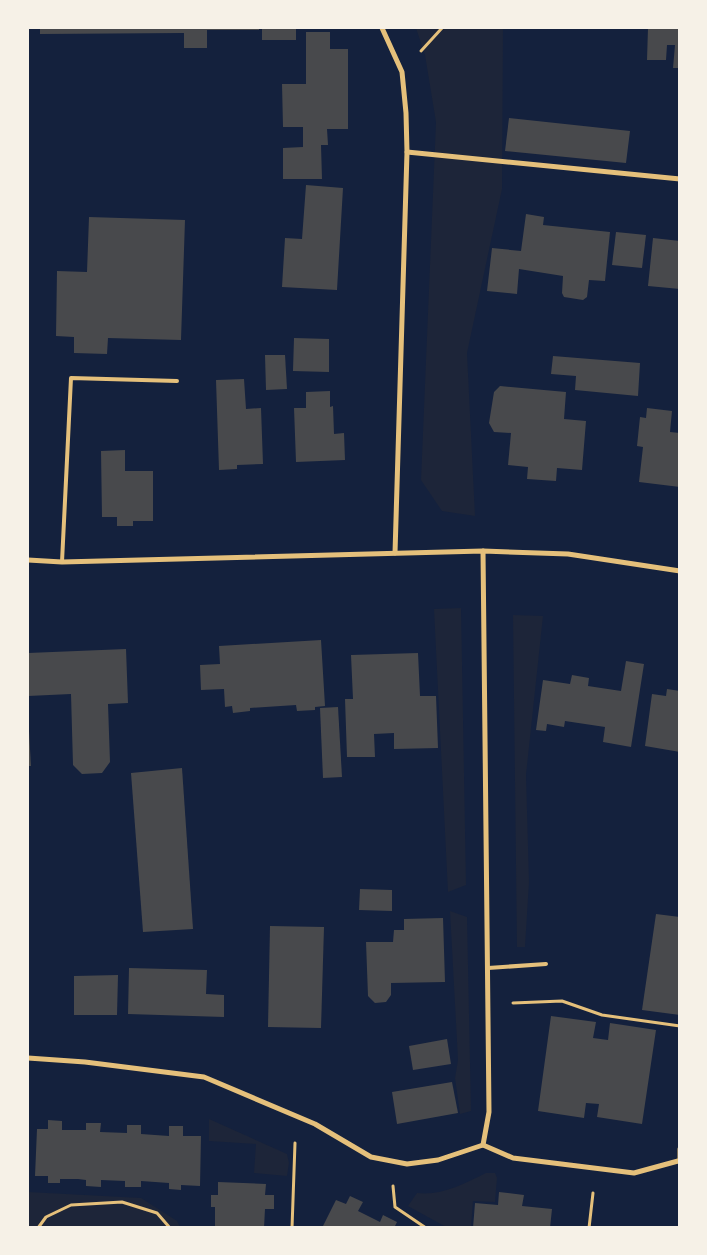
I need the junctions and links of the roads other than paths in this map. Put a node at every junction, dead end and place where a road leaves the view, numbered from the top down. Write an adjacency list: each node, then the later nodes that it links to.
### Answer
1 (382, 28): 2 (street)
2 (407, 152): 3 (street); 6 (street)
3 (680, 179)
4 (177, 381): 8 (lane)
5 (483, 551): 6 (street); 9 (street); 11 (street)
6 (394, 553): 8 (street)
7 (28, 560): 8 (street)
8 (62, 562)
9 (680, 571)
10 (546, 964): 11 (lane)
11 (488, 968): 13 (street)
12 (28, 1058): 13 (street)
13 (483, 1145): 15 (street)
14 (680, 1149): 15 (street)
15 (679, 1162)

